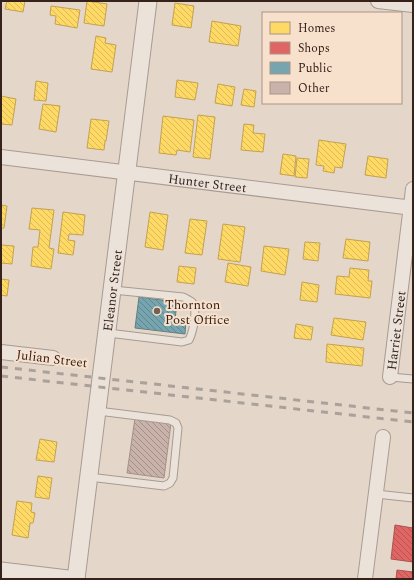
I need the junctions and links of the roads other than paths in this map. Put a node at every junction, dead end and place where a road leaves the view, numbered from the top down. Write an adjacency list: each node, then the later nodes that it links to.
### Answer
1 (148, 1): 5 (street, Eleanor Street)
2 (378, 1): 3 (street)
3 (413, 5)
4 (1, 157): 5 (street, Hunter Street)
5 (127, 172): 7 (street, Hunter Street); 8 (street, Eleanor Street)
6 (413, 188): 7 (street, Harriet Street)
7 (412, 207): 12 (street, Harriet Street)
8 (113, 290): 9 (street, Eleanor Street); 9 (lane)
9 (108, 333): 14 (street, Eleanor Street)
10 (1, 352): 11 (street, Julian Street)
11 (53, 358)
12 (390, 377): 13 (lane)
13 (413, 379)
14 (98, 411): 16 (street, Eleanor Street); 16 (lane)
15 (383, 436): 17 (street)
16 (89, 477): 21 (street, Eleanor Street)
17 (376, 494): 18 (lane); 22 (street)
18 (413, 498)
19 (1, 571): 20 (street)
20 (68, 579)
21 (76, 579)
22 (365, 579)

